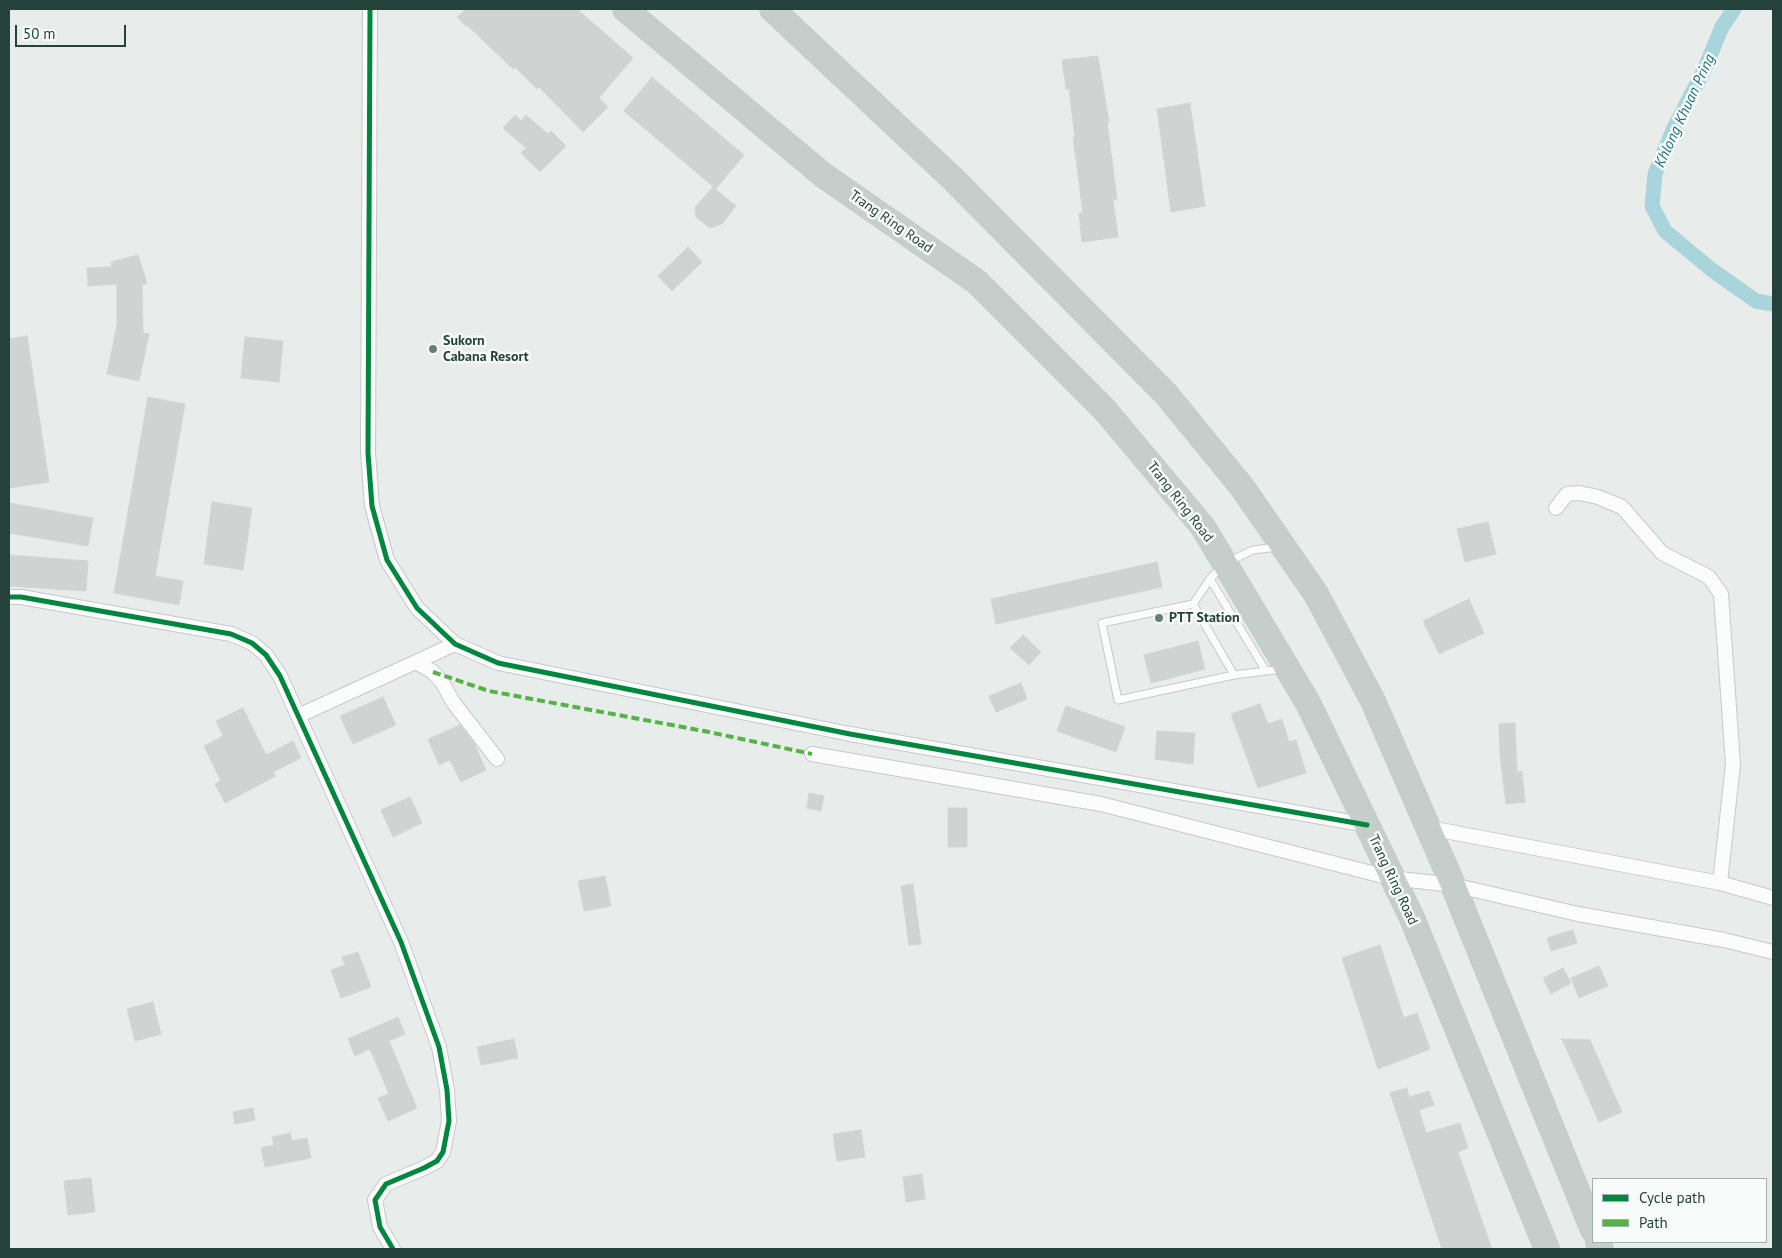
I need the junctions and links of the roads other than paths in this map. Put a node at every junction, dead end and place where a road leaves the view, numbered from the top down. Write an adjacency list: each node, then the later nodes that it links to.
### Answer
1 (370, 9): 9 (street)
2 (625, 9): 6 (highway, Trang Ring Road)
3 (772, 9): 5 (highway)
4 (1556, 508): 19 (street)
5 (1283, 546): 6 (lane); 17 (highway)
6 (1217, 571): 8 (lane); 11 (highway, Trang Ring Road)
7 (9, 596): 13 (street)
8 (1193, 604): 12 (lane); 12 (lane)
9 (455, 644): 10 (street); 16 (street)
10 (416, 662): 13 (street); 15 (street)
11 (1277, 669): 12 (lane); 16 (highway, Trang Ring Road)
12 (1234, 676)
13 (298, 716): 24 (street)
14 (812, 754): 18 (street)
15 (497, 759)
16 (1367, 825): 18 (highway, Trang Ring Road)
17 (1429, 828): 19 (street); 20 (highway)
18 (1391, 878): 20 (street); 25 (highway, Trang Ring Road)
19 (1720, 883): 21 (street)
20 (1453, 885): 22 (street); 23 (highway)
21 (1773, 898)
22 (1773, 952)
23 (1592, 1228)
24 (393, 1249)
25 (1548, 1249)

